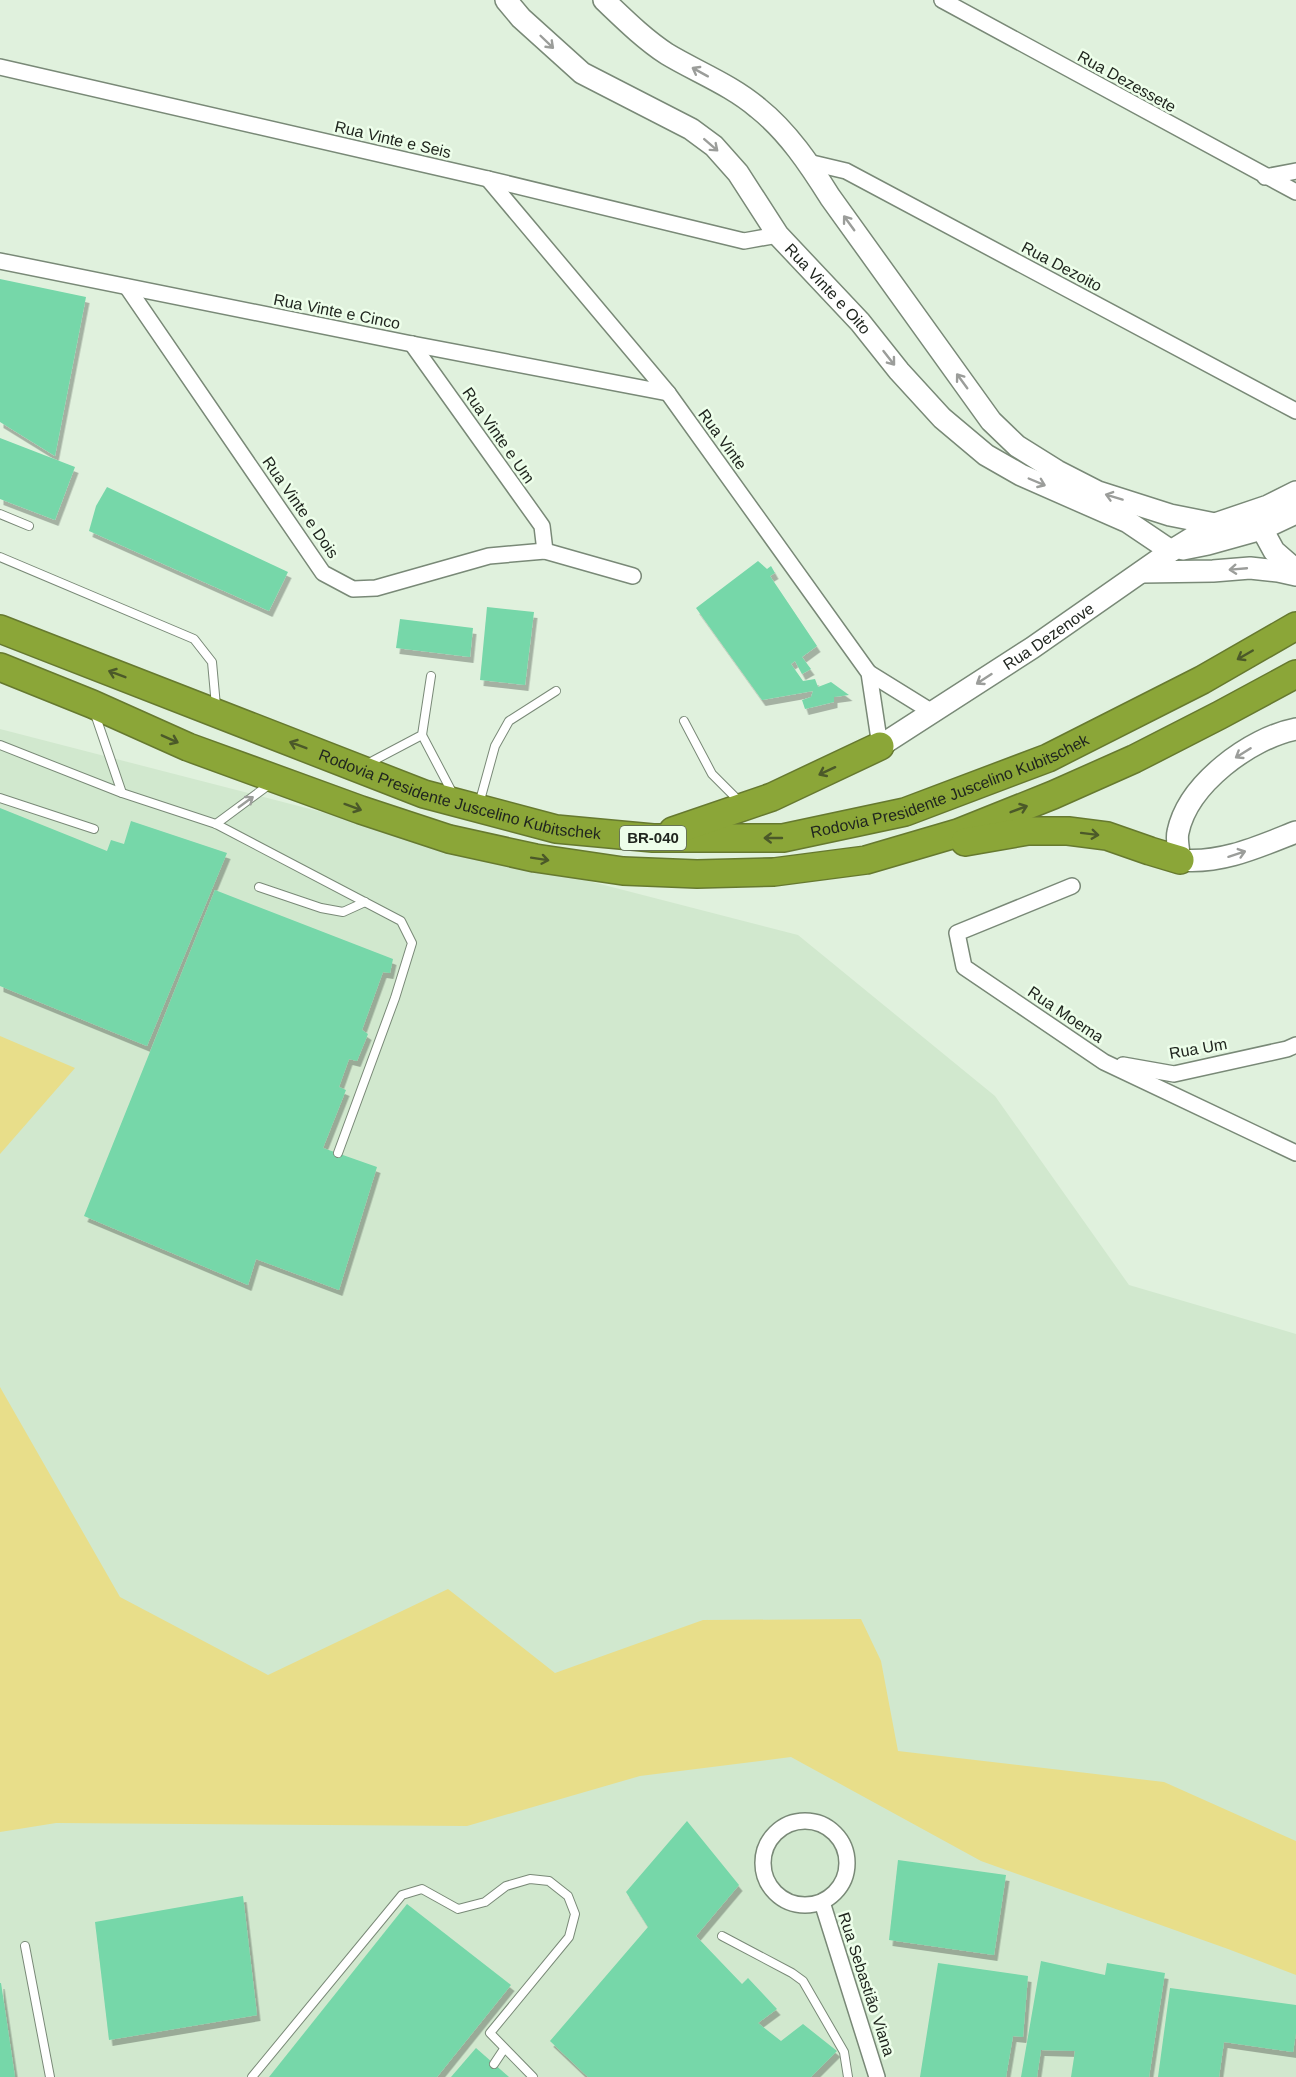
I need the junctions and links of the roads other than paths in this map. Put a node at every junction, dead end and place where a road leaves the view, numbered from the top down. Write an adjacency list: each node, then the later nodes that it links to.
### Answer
1 (506, 0): 10 (main road, Rua Vinte e Oito, one-way to 10)
2 (604, 0): 5 (main road, one-way to 2)
3 (942, 0): 7 (street, Rua Dezessete)
4 (0, 67): 8 (street, Rua Vinte e Seis)
5 (808, 162): 15 (street, Rua Dezoito); 19 (main road, one-way to 5)
6 (1296, 171): 7 (street)
7 (1265, 177): 9 (street, Rua Dezessete)
8 (488, 179): 10 (street, Rua Vinte e Seis); 14 (street, Rua Vinte)
9 (1296, 192)
10 (778, 235): 23 (main road, Rua Vinte e Oito, one-way to 23)
11 (0, 261): 12 (street, Rua Vinte e Cinco)
12 (127, 287): 13 (street, Rua Vinte e Cinco); 22 (street, Rua Vinte e Dois)
13 (412, 344): 14 (street, Rua Vinte e Cinco); 22 (street, Rua Vinte e Um)
14 (668, 393): 32 (street, Rua Vinte)
15 (1296, 411)
16 (1296, 492): 19 (main road, Rua Dezenove)
17 (1296, 513): 21 (main road)
18 (0, 514): 20 (lane)
19 (1215, 524): 23 (main road, Rua Dezenove)
20 (29, 526)
21 (1262, 529): 23 (main road); 25 (main road)
22 (545, 551): 28 (street, Rua Vinte e Dois)
23 (1171, 551): 26 (main road, Rua Dezenove)
24 (0, 557): 38 (lane)
25 (1296, 570)
26 (1142, 572): 27 (main road, one-way to 26); 37 (main road, Rua Dezenove, one-way to 37)
27 (1296, 575)
28 (633, 576)
29 (1296, 626): 53 (highway, Rodovia Presidente Juscelino Kubitschek / BR-040, one-way to 53)
30 (0, 629): 38 (highway, Rodovia Presidente Juscelino Kubitschek / BR-040, one-way to 30)
31 (0, 667): 36 (highway, BR-040)
32 (869, 673): 37 (street); 43 (street, Rua Vinte)
33 (1296, 674): 54 (highway, BR-040, one-way to 33)
34 (431, 676): 41 (lane)
35 (556, 691): 48 (lane)
36 (92, 704): 45 (highway, BR-040, one-way to 45); 46 (lane)
37 (932, 712): 43 (main road, Rua Dezenove)
38 (217, 714): 44 (highway, Rodovia Presidente Juscelino Kubitschek / BR-040, one-way to 38)
39 (684, 721): 49 (lane)
40 (1296, 729): 55 (main road, one-way to 55)
41 (422, 735): 44 (lane); 48 (lane)
42 (0, 745): 46 (lane)
43 (880, 746): 49 (highway, one-way to 49)
44 (358, 768): 48 (highway, Rodovia Presidente Juscelino Kubitschek / BR-040)
45 (277, 780): 50 (lane, one-way to 45); 54 (highway, BR-040, one-way to 54)
46 (122, 793): 50 (lane)
47 (0, 798): 51 (lane)
48 (468, 806): 53 (highway, Rodovia Presidente Juscelino Kubitschek / BR-040)
49 (745, 806): 53 (highway)
50 (216, 824): 58 (lane)
51 (94, 829)
52 (1296, 832): 55 (main road, one-way to 52)
53 (653, 838)
54 (866, 860): 55 (highway, one-way to 55)
55 (1180, 860)
56 (1072, 886): 60 (street, Rua Moema)
57 (259, 887): 58 (lane)
58 (365, 902): 62 (lane)
59 (1296, 1045): 60 (street, Rua Um)
60 (1104, 1062): 61 (street, Rua Moema)
61 (1296, 1152)
62 (338, 1153)
63 (822, 1902): 63 (street); 72 (street, Rua Sebastião Viana)
64 (722, 1936): 71 (lane)
65 (25, 1946): 68 (lane)
66 (504, 2049): 67 (lane); 69 (lane); 70 (lane)
67 (494, 2064)
68 (50, 2077)
69 (252, 2077)
70 (533, 2077)
71 (848, 2077)
72 (877, 2077)

